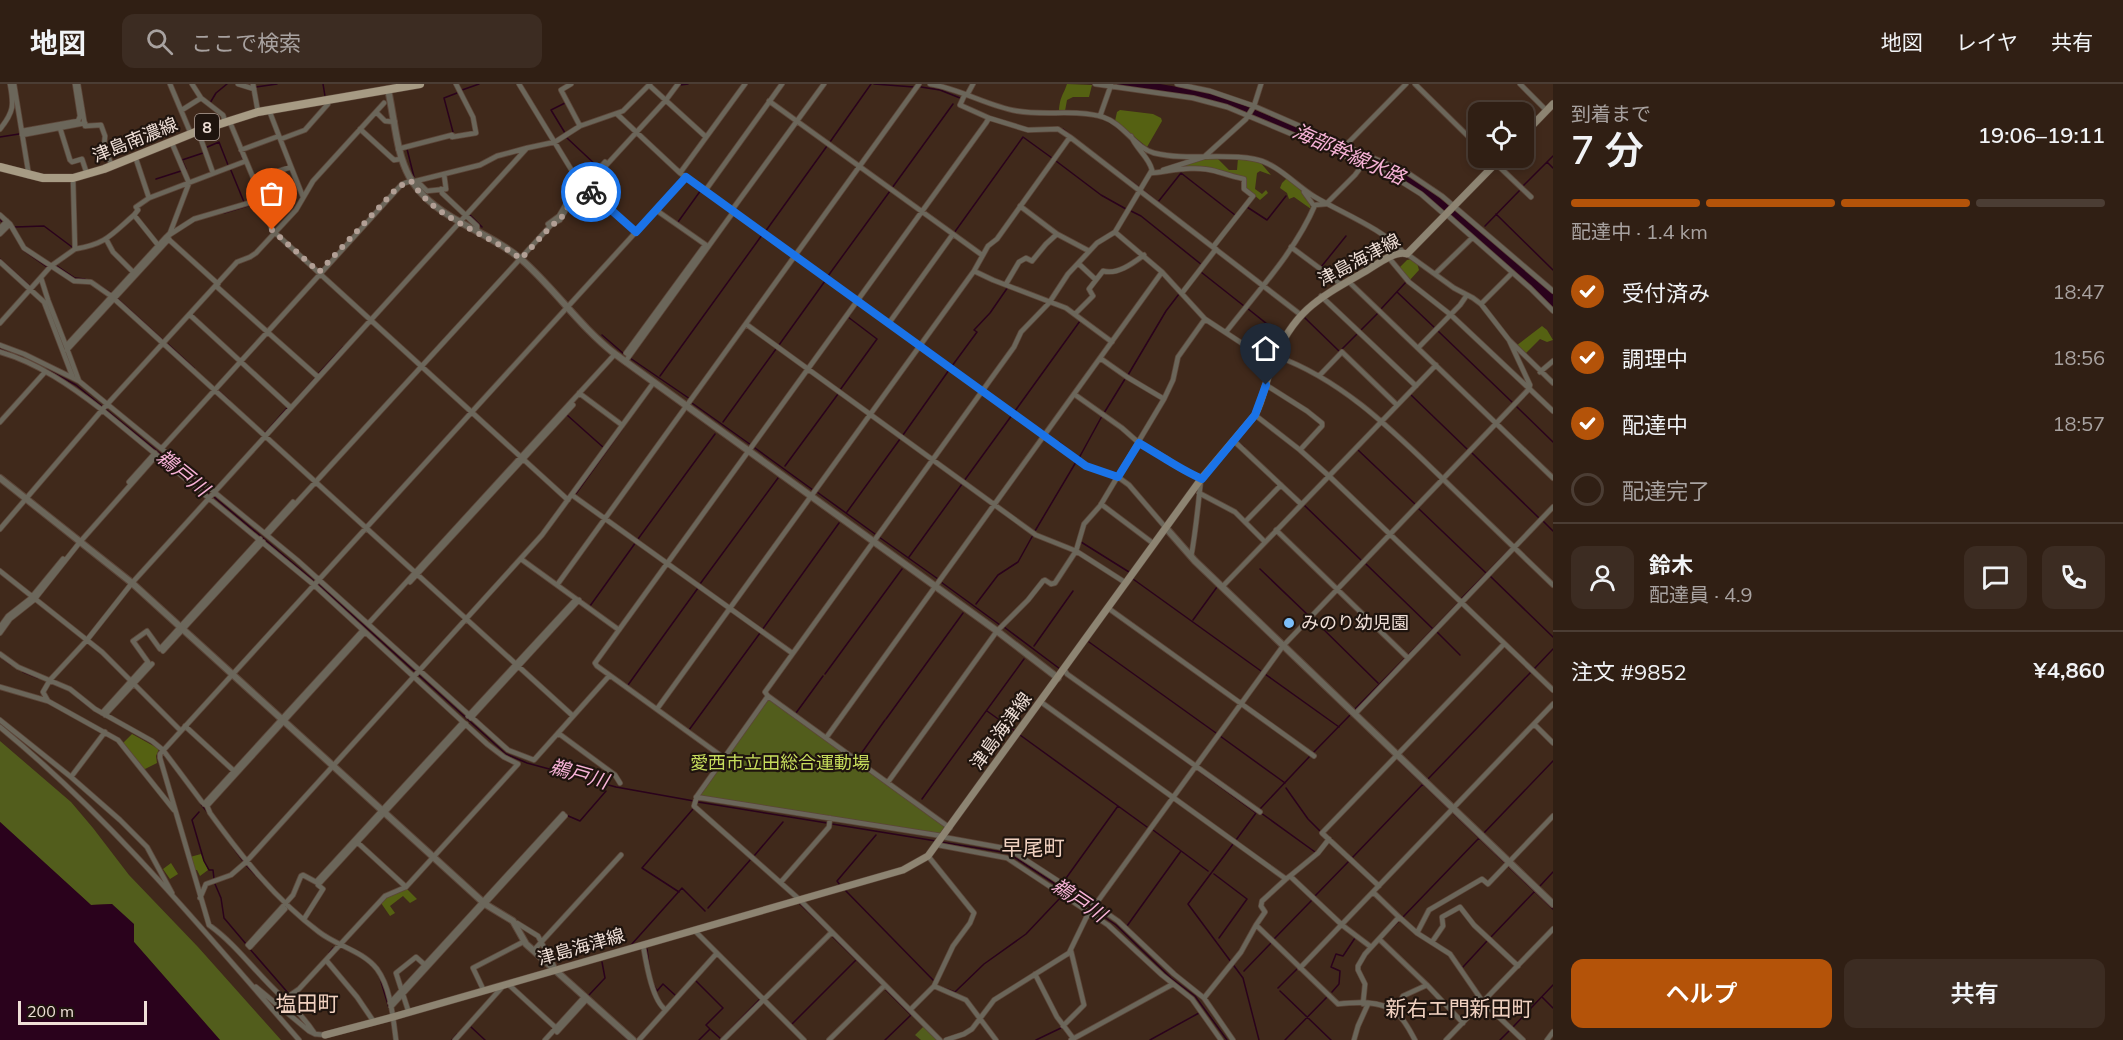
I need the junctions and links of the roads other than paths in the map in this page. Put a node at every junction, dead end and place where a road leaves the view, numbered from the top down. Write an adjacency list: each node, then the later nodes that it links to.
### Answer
1 (12, 84): 51 (street); 55 (street)
2 (77, 84): 47 (street); 55 (street)
3 (170, 84): 35 (street)
4 (192, 84): 28 (street)
5 (238, 84): 25 (street)
6 (420, 84): 26 (main road, 津島南濃線 / 8)
7 (456, 84): 65 (street)
8 (519, 84): 62 (street)
9 (571, 84): 49 (street)
10 (678, 84): 30 (street)
11 (745, 84): 59 (street)
12 (782, 84): 31 (street)
13 (824, 84): 45 (street)
14 (919, 84): 76 (street)
15 (930, 84): 27 (street)
16 (973, 84): 27 (street)
17 (1095, 84): 24 (street)
18 (1176, 84): 34 (street)
19 (1261, 84): 34 (street)
20 (1406, 84): 63 (street)
21 (1415, 84): 57 (street)
22 (1520, 84): 37 (street)
23 (649, 85): 30 (street); 40 (street)
24 (1111, 85): 41 (street); 42 (street)
25 (254, 86): 38 (street)
26 (387, 87): 29 (main road, 津島南濃線 / 8); 46 (street)
27 (966, 95): 42 (street); 43 (street)
28 (201, 98): 35 (street); 44 (street)
29 (328, 100): 36 (main road, 津島南濃線 / 8); 58 (street)
30 (666, 100): 53 (street); 59 (street)
31 (769, 101): 45 (street); 93 (street)
32 (384, 104): 39 (street)
33 (1553, 104): 37 (main road)
34 (1254, 106): 41 (street); 63 (street)
35 (182, 110): 54 (street)
36 (269, 110): 38 (main road, 津島南濃線 / 8); 58 (street)
37 (1547, 111): 48 (main road)
38 (258, 112): 44 (main road, 津島南濃線 / 8)
39 (376, 112): 46 (street); 52 (street)
40 (617, 114): 49 (street); 53 (street)
41 (1248, 115): 69 (street); 72 (street)
42 (1100, 116): 56 (street)
43 (989, 118): 60 (street); 105 (street)
44 (227, 120): 54 (main road, 津島南濃線 / 8); 66 (street)
45 (797, 121): 76 (street); 104 (street)
46 (394, 122): 65 (street)
47 (85, 123): 50 (street); 73 (street)
48 (1534, 124)
49 (580, 126): 62 (street)
50 (60, 128): 55 (street); 82 (street)
51 (0, 129)
52 (360, 129): 70 (street); 95 (street)
53 (635, 131): 80 (street); 90 (street)
54 (194, 132): 61 (main road, 津島南濃線 / 8); 79 (street)
55 (22, 133): 84 (street)
56 (1131, 136): 69 (street); 81 (street)
57 (1468, 136)
58 (280, 137): 66 (street); 74 (street)
59 (706, 137): 80 (street)
60 (1070, 137): 94 (street); 100 (street)
61 (171, 141): 67 (main road, 津島南濃線 / 8); 89 (street)
62 (555, 142): 64 (street); 90 (street)
63 (1346, 145): 68 (street)
64 (527, 148): 83 (street); 109 (street)
65 (398, 149): 70 (street)
66 (241, 150): 71 (street)
67 (135, 156): 73 (main road, 津島南濃線 / 8); 97 (street)
68 (1370, 156): 72 (street); 102 (street)
69 (1204, 157): 81 (street); 91 (street)
70 (401, 159): 88 (street)
71 (246, 161): 79 (street); 87 (street)
72 (1363, 164): 99 (street); 106 (street)
73 (112, 166): 82 (main road, 津島南濃線 / 8)
74 (291, 166): 87 (street); 95 (street)
75 (0, 167): 84 (main road, 津島南濃線 / 8)
76 (860, 167): 105 (street); 131 (street)
77 (1487, 168): 102 (main road, 津島海津線)
78 (1504, 168): 96 (street)
79 (213, 173): 89 (street)
80 (680, 173): 85 (street)
81 (1151, 173): 94 (street); 125 (street)
82 (87, 174): 86 (main road, 津島南濃線 / 8)
83 (444, 174): 88 (street); 92 (street)
84 (29, 176): 86 (main road, 津島南濃線 / 8)
85 (686, 177): 93 (street); 103 (street)
86 (73, 178): 126 (street)
87 (254, 179): 98 (street)
88 (413, 181): 92 (street); 110 (street); 140 (street)
89 (189, 183): 97 (street); 119 (street)
90 (585, 186): 114 (street); 132 (street)
91 (1301, 188): 99 (street); 101 (street)
92 (441, 189): 109 (street)
93 (705, 191): 104 (street)
94 (1140, 191): 115 (street); 125 (street)
95 (303, 197): 113 (street)
96 (1531, 197)
97 (149, 198): 108 (street)
98 (262, 199): 113 (street); 119 (street)
99 (1327, 203): 101 (street); 128 (street)
100 (1020, 206): 118 (street); 129 (street)
101 (1314, 206): 124 (street)
102 (1452, 207): 106 (main road, 津島海津線); 150 (street)
103 (656, 210): 114 (street); 123 (street)
104 (733, 211): 123 (street); 131 (street)
105 (922, 212): 117 (street); 155 (street)
106 (1445, 214): 120 (street); 128 (main road, 津島海津線)
107 (0, 215): 111 (street)
108 (134, 215): 121 (street); 122 (street)
109 (466, 215): 110 (street); 112 (street)
110 (460, 222): 112 (street); 165 (street)
111 (4, 224): 116 (street); 136 (street)
112 (477, 231): 132 (street)
113 (275, 232): 140 (street); 147 (street)
114 (636, 232): 158 (street)
115 (1114, 232): 127 (street); 130 (street)
116 (0, 234)
117 (953, 234): 129 (street); 167 (street)
118 (1058, 234): 127 (street); 146 (street)
119 (167, 238): 122 (street); 147 (street); 154 (street)
120 (1472, 238): 141 (street); 142 (street)
121 (106, 239): 126 (street); 138 (street)
122 (158, 245): 138 (street)
123 (706, 246): 184 (street)
124 (1291, 247): 145 (street); 148 (street)
125 (1214, 248): 148 (street); 151 (street)
126 (75, 249): 136 (street)
127 (1089, 251): 135 (street)
128 (1405, 253): 133 (main road, 津島海津線); 142 (street)
129 (982, 255): 137 (street)
130 (1144, 255): 139 (street); 144 (street)
131 (796, 256): 155 (street); 168 (street)
132 (520, 258): 158 (street); 186 (street)
133 (1389, 258): 145 (main road, 津島海津線); 163 (street)
134 (0, 262): 149 (street)
135 (1079, 264): 144 (street); 156 (street)
136 (51, 266): 143 (street); 154 (street)
137 (974, 270): 146 (street); 175 (street)
138 (133, 272): 154 (street)
139 (1162, 272): 151 (street); 172 (street)
140 (320, 273): 165 (street); 169 (street)
141 (1512, 273): 157 (street); 159 (street)
142 (1435, 274): 152 (street)
143 (41, 278): 149 (street); 176 (street)
144 (1095, 279): 160 (street)
145 (1345, 283): 153 (main road, 津島海津線); 177 (street)
146 (1006, 284): 156 (street)
147 (217, 285): 161 (street); 169 (street)
148 (1262, 285): 162 (street); 170 (street)
149 (31, 289): 166 (street); 193 (street)
150 (1553, 291)
151 (1182, 293): 164 (street)
152 (1467, 295): 157 (street); 163 (street)
153 (1322, 296): 162 (main road, 津島海津線); 198 (street)
154 (113, 297): 173 (street); 176 (street)
155 (858, 301): 167 (street); 188 (street)
156 (1048, 303): 160 (street); 201 (street)
157 (1481, 304): 171 (street)
158 (568, 308): 179 (street); 210 (street)
159 (1553, 311)
160 (1075, 314): 172 (street)
161 (190, 315): 173 (street); 182 (street)
162 (1301, 315): 180 (main road, 津島海津線)
163 (1451, 315): 177 (street); 200 (street)
164 (1205, 319): 170 (street); 204 (street)
165 (371, 320): 186 (street); 192 (street)
166 (0, 322)
167 (888, 323): 175 (street)
168 (746, 324): 188 (street); 206 (street)
169 (267, 332): 182 (street); 192 (street)
170 (1226, 332): 185 (street)
171 (1509, 340): 190 (street); 200 (street)
172 (1112, 342): 181 (street)
173 (164, 343): 199 (street); 207 (street)
174 (0, 345): 193 (street)
175 (920, 346): 201 (street); 211 (street)
176 (67, 348): 194 (street)
177 (1418, 348): 187 (street)
178 (0, 352): 189 (street)
179 (615, 354): 184 (street); 202 (street)
180 (1276, 356): 185 (main road, 津島海津線); 191 (street)
181 (1100, 358): 203 (street); 204 (street)
182 (240, 361): 199 (street); 208 (street)
183 (1553, 361): 190 (street)
184 (625, 362): 195 (street)
185 (1272, 363): 197 (main road, 津島海津線)
186 (421, 365): 210 (street); 233 (street)
187 (1436, 365): 198 (street); 215 (street)
188 (808, 369): 211 (street); 223 (street)
189 (45, 372): 207 (street); 214 (street)
190 (1540, 372): 196 (street)
191 (1319, 376): 205 (street); 213 (street)
192 (318, 377): 208 (street)
193 (73, 378): 194 (street)
194 (79, 381): 207 (street)
195 (654, 382): 206 (street); 216 (street)
196 (1553, 383)
197 (1266, 385): 212 (main road, 津島海津線); 222 (street)
198 (1416, 386): 205 (street)
199 (214, 389): 218 (street); 221 (street)
200 (1529, 389): 209 (street); 215 (street)
201 (982, 390): 217 (street); 226 (street)
202 (580, 394): 216 (street); 225 (street)
203 (1074, 394): 217 (street); 220 (street)
204 (1164, 399): 220 (street)
205 (1397, 405): 213 (street)
206 (687, 406): 223 (street); 245 (street)
207 (105, 407): 221 (street); 224 (street); 239 (street)
208 (290, 407): 218 (street)
209 (1553, 411)
210 (472, 412): 225 (street); 247 (street)
211 (870, 414): 226 (street); 238 (street)
212 (1255, 415): 219 (main road, 津島海津線); 222 (street)
213 (1382, 420): 227 (street); 232 (street)
214 (0, 422)
215 (1497, 424): 230 (street); 232 (street)
216 (622, 425): 237 (street)
217 (1044, 435): 228 (street); 241 (street)
218 (265, 436): 233 (street); 235 (street)
219 (1234, 441): 231 (main road, 津島海津線); 234 (street)
220 (1139, 443): 228 (street); 231 (street)
221 (161, 448): 235 (street)
222 (1300, 450): 227 (street)
223 (749, 451): 238 (street); 262 (street)
224 (156, 454): 235 (street); 253 (street)
225 (522, 458): 240 (street); 264 (street)
226 (932, 459): 241 (street); 255 (street)
227 (1329, 476): 243 (street); 252 (street)
228 (1118, 477): 242 (street); 248 (street)
229 (0, 478): 239 (street)
230 (1553, 478)
231 (1202, 479): 236 (main road, 津島海津線)
232 (1444, 479): 252 (street); 258 (street)
233 (315, 481): 247 (street); 251 (street)
234 (1281, 485): 243 (street); 246 (street)
235 (211, 494): 251 (street); 254 (street); 266 (street)
236 (1197, 494): 246 (street); 248 (main road, 津島海津線); 260 (street)
237 (572, 495): 240 (street); 245 (street)
238 (811, 496): 255 (street); 276 (street)
239 (25, 498): 249 (street); 253 (street)
240 (568, 500): 261 (street)
241 (994, 504): 259 (street); 270 (street)
242 (1101, 504): 257 (street); 259 (street)
243 (1302, 504): 250 (street)
244 (1553, 507): 258 (street)
245 (605, 518): 262 (street); 268 (street)
246 (1245, 522): 256 (street)
247 (366, 528): 264 (street); 265 (street)
248 (1166, 528): 257 (main road, 津島海津線); 260 (street)
249 (0, 529)
250 (1276, 530): 256 (street); 272 (street)
251 (266, 534): 265 (street)
252 (1391, 535): 272 (street); 275 (street)
253 (79, 541): 266 (street); 273 (street)
254 (262, 541): 265 (street); 281 (street)
255 (873, 541): 270 (street); 290 (street)
256 (1265, 542): 271 (street)
257 (1154, 544): 267 (main road, 津島海津線)
258 (1514, 547): 269 (street); 275 (street)
259 (1076, 551): 267 (street); 284 (street)
260 (1191, 557): 271 (street)
261 (521, 559): 268 (street); 278 (street)
262 (668, 563): 276 (street); 282 (street)
263 (0, 571): 273 (street)
264 (416, 574): 278 (street); 279 (street)
265 (316, 582): 279 (street); 283 (street); 296 (street)
266 (132, 583): 281 (street); 286 (street)
267 (1126, 583): 277 (main road, 津島海津線)
268 (557, 585): 274 (street)
269 (1553, 585)
270 (935, 586): 284 (street); 322 (street)
271 (1222, 587): 288 (street)
272 (1338, 590): 288 (street); 292 (street)
273 (34, 598): 280 (street); 285 (street); 286 (street)
274 (577, 599): 282 (street); 294 (street)
275 (1461, 603): 287 (street); 292 (street)
276 (730, 608): 290 (street); 309 (street)
277 (1108, 608): 295 (main road, 津島海津線); 307 (street)
278 (466, 620): 294 (street); 297 (street)
279 (369, 625): 297 (street)
280 (0, 627)
281 (182, 628): 289 (street); 296 (street); 301 (street)
282 (619, 630): 298 (street)
283 (364, 631): 297 (street); 315 (street)
284 (997, 631): 299 (street); 333 (street)
285 (0, 633)
286 (87, 640): 300 (street); 301 (street)
287 (1504, 644): 303 (street); 325 (street)
288 (1283, 646): 307 (street); 311 (street)
289 (163, 651)
290 (792, 653): 304 (street)
291 (0, 654): 300 (street)
292 (1408, 658): 311 (street)
293 (152, 664): 301 (street)
294 (517, 666): 312 (street); 313 (street)
295 (1064, 669): 299 (main road, 津島海津線); 329 (street)
296 (233, 674): 315 (street); 319 (street)
297 (417, 674): 312 (street); 316 (street); 328 (street)
298 (609, 676): 309 (street); 313 (street)
299 (1058, 678): 306 (main road, 津島海津線)
300 (50, 680): 305 (street); 310 (street)
301 (132, 682): 310 (street); 319 (street)
302 (0, 687): 305 (street)
303 (1553, 690)
304 (768, 696): 322 (street); 327 (street)
305 (48, 701): 320 (street)
306 (1041, 702): 334 (street); 344 (main road, 津島海津線)
307 (1240, 703): 326 (street); 329 (street)
308 (1553, 704): 317 (street)
309 (657, 710): 327 (street)
310 (103, 714): 324 (street)
311 (1354, 714): 325 (street)
312 (470, 717): 321 (street)
313 (573, 717): 321 (street)
314 (0, 720): 331 (street)
315 (283, 720): 328 (street); 330 (street); 336 (street)
316 (464, 723): 339 (street); 350 (street)
317 (1534, 724): 323 (street); 337 (street)
318 (0, 727): 358 (street)
319 (183, 728): 324 (street); 330 (street)
320 (105, 732): 331 (street); 338 (street)
321 (558, 733): 332 (street)
322 (826, 738): 333 (street)
323 (1553, 743)
324 (164, 750): 336 (street); 338 (street)
325 (1397, 754): 337 (street); 345 (street)
326 (1314, 756)
327 (724, 758): 335 (street)
328 (333, 766): 339 (street); 351 (street)
329 (1194, 767): 334 (street); 340 (street)
330 (234, 771): 336 (street)
331 (71, 777): 358 (street)
332 (620, 783)
333 (888, 783): 344 (street)
334 (1172, 797): 353 (street); 364 (street)
335 (695, 799): 343 (street); 354 (street)
336 (205, 805): 351 (street)
337 (1453, 808): 352 (street); 355 (street)
338 (174, 810): 359 (street)
339 (383, 812): 347 (street); 350 (street); 362 (street)
340 (1260, 812)
341 (564, 815): 361 (street)
342 (1553, 816): 352 (street)
343 (830, 821): 346 (street); 354 (street)
344 (950, 828): 346 (main road, 津島海津線)
345 (1329, 839): 353 (street); 355 (street)
346 (941, 840): 349 (main road, 津島海津線); 364 (street); 365 (street)
347 (357, 842): 356 (street); 367 (street)
348 (621, 855): 377 (street)
349 (928, 856): 360 (main road, 津島海津線); 396 (street)
350 (433, 857): 356 (street); 361 (street)
351 (246, 862): 359 (street); 362 (street)
352 (1509, 862): 363 (street); 374 (street)
353 (1288, 878): 369 (street); 370 (street)
354 (781, 882): 360 (street)
355 (1379, 886): 357 (street)
356 (406, 887): 379 (street)
357 (1373, 892): 366 (street); 370 (street)
358 (174, 898): 391 (street)
359 (200, 898): 399 (street)
360 (800, 900): 372 (main road, 津島海津線); 373 (street)
361 (484, 903): 376 (street); 386 (street); 398 (street)
362 (285, 904): 362 (street); 367 (street)
363 (1553, 904)
364 (1094, 905): 365 (street); 401 (street)
365 (1090, 912): 383 (street); 392 (street)
366 (1400, 917): 374 (street); 375 (street)
367 (304, 919): 379 (street)
368 (517, 923): 377 (street)
369 (1256, 925): 389 (street); 401 (street)
370 (1342, 925): 381 (street); 389 (street)
371 (1553, 928): 387 (street)
372 (694, 930): 380 (main road, 津島海津線); 384 (street)
373 (832, 932): 394 (street); 402 (street)
374 (1417, 933): 378 (street)
375 (1379, 939): 381 (street); 395 (street)
376 (525, 941): 382 (street); 397 (street)
377 (542, 941): 382 (street); 388 (street)
378 (1432, 942): 387 (street); 403 (street)
379 (340, 945): 385 (street); 405 (street)
380 (643, 945): 388 (main road, 津島海津線); 406 (street)
381 (1371, 947): 404 (street)
382 (534, 950): 388 (street)
383 (1071, 951): 390 (street); 414 (street)
384 (717, 953): 402 (street); 406 (street)
385 (326, 960): 399 (street); 412 (street)
386 (425, 965): 398 (street); 398 (street)
387 (1518, 966): 403 (street)
388 (555, 968): 393 (main road, 津島海津線); 400 (street)
389 (1300, 968): 404 (street)
390 (1035, 974): 411 (street); 414 (street)
391 (245, 978): 417 (street); 420 (street)
392 (1173, 984): 419 (street); 432 (street)
393 (506, 985): 397 (main road, 津島海津線); 415 (street); 422 (street)
394 (885, 985): 407 (street); 428 (street)
395 (1426, 985): 408 (street); 413 (street)
396 (934, 986): 407 (street); 411 (street)
397 (484, 991): 409 (main road, 津島海津線)
398 (402, 992): 405 (street); 409 (street)
399 (285, 998): 417 (street)
400 (586, 998): 415 (street); 423 (street); 424 (street)
401 (1204, 998): 433 (street)
402 (764, 999): 426 (street); 427 (street)
403 (1483, 1002): 413 (street); 437 (street)
404 (1366, 1004): 408 (street); 434 (street)
405 (390, 1005): 410 (street)
406 (666, 1010): 425 (street)
407 (910, 1010): 429 (street)
408 (1395, 1011): 435 (street)
409 (409, 1012): 410 (main road, 津島海津線)
410 (393, 1017): 412 (main road, 津島海津線); 421 (street)
411 (980, 1018): 430 (street); 431 (street)
412 (374, 1022): 418 (main road, 津島海津線)
413 (1462, 1023): 436 (street)
414 (1063, 1026): 419 (street)
415 (556, 1028): 423 (street)
416 (1553, 1032): 438 (street)
417 (315, 1034): 418 (street)
418 (325, 1035)
419 (1073, 1039)
420 (299, 1040)
421 (396, 1040)
422 (455, 1040)
423 (547, 1040)
424 (633, 1040)
425 (639, 1040)
426 (723, 1040)
427 (804, 1040)
428 (829, 1040)
429 (940, 1040)
430 (946, 1040)
431 (996, 1040)
432 (1221, 1040)
433 (1233, 1040)
434 (1354, 1040)
435 (1415, 1040)
436 (1446, 1040)
437 (1523, 1040)
438 (1547, 1040)

